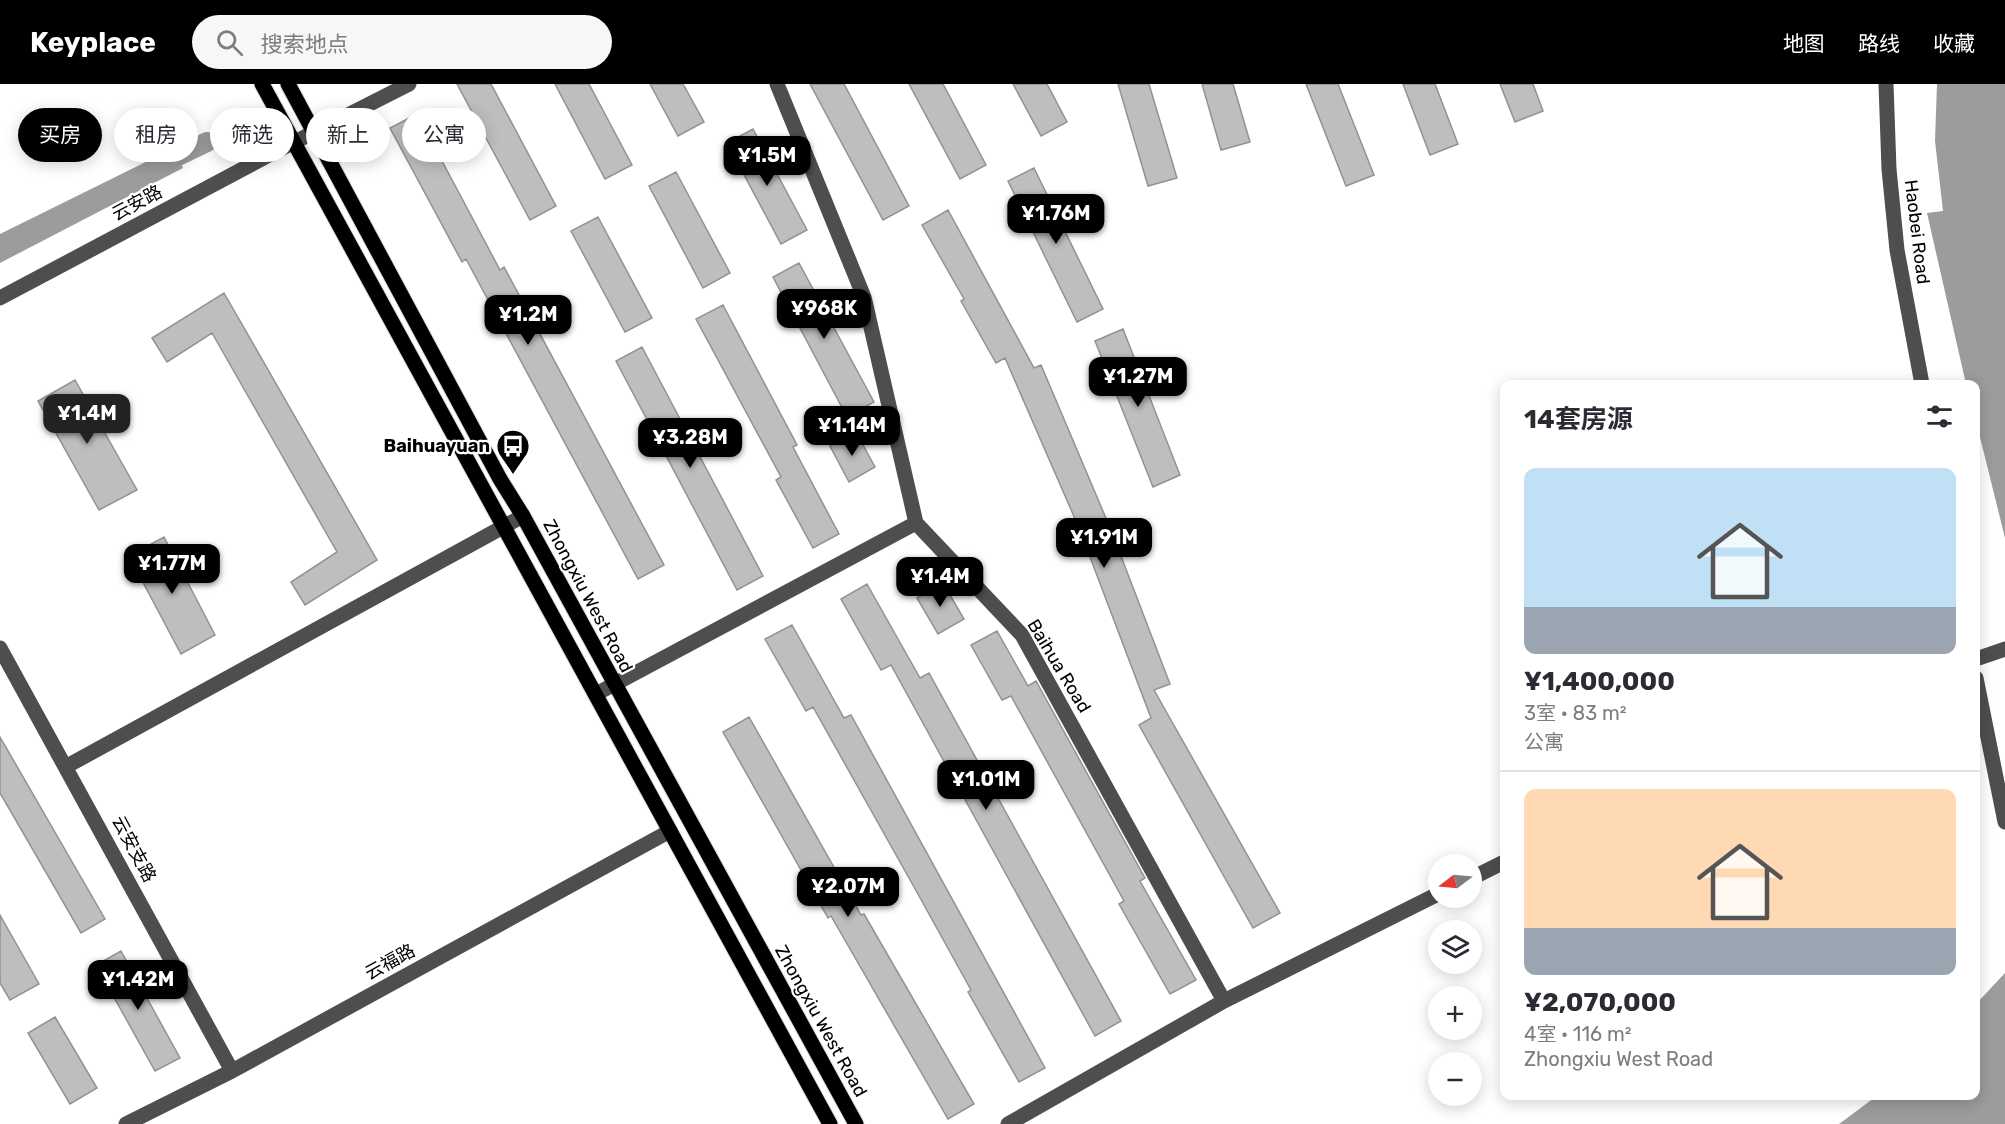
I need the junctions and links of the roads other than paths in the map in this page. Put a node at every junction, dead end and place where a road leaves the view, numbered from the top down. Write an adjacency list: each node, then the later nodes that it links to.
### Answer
1 (262, 84): 6 (main road)
2 (288, 84): 8 (main road, Zhongxiu West Road)
3 (409, 84): 7 (street, 云安路)
4 (777, 84): 16 (street)
5 (1886, 84): 14 (street, Haobei Road)
6 (275, 108)
7 (363, 108)
8 (306, 117)
9 (306, 138): 10 (street, 云安路)
10 (294, 144): 17 (main road)
11 (260, 162): 13 (street, 云安路)
12 (331, 162): 15 (main road, Zhongxiu West Road)
13 (0, 298)
14 (1921, 380)
15 (523, 516): 17 (street); 21 (main road, Zhongxiu West Road)
16 (916, 523): 21 (street); 30 (street, Baihua Road)
17 (503, 526): 22 (main road); 24 (street)
18 (2005, 649): 20 (street)
19 (1, 653): 24 (street, 云安支路)
20 (1980, 658)
21 (613, 685): 22 (street); 34 (main road, Zhongxiu West Road)
22 (596, 694): 26 (main road)
23 (1980, 698): 25 (street)
24 (67, 766): 31 (street, 云安支路)
25 (2005, 822)
26 (670, 831): 31 (street, 云福路); 33 (main road)
27 (1500, 864): 28 (street)
28 (1482, 873)
29 (1428, 899): 30 (street)
30 (1224, 1001): 35 (street)
31 (232, 1071): 32 (street, 云福路)
32 (126, 1124)
33 (830, 1124)
34 (856, 1124)
35 (1008, 1124)

